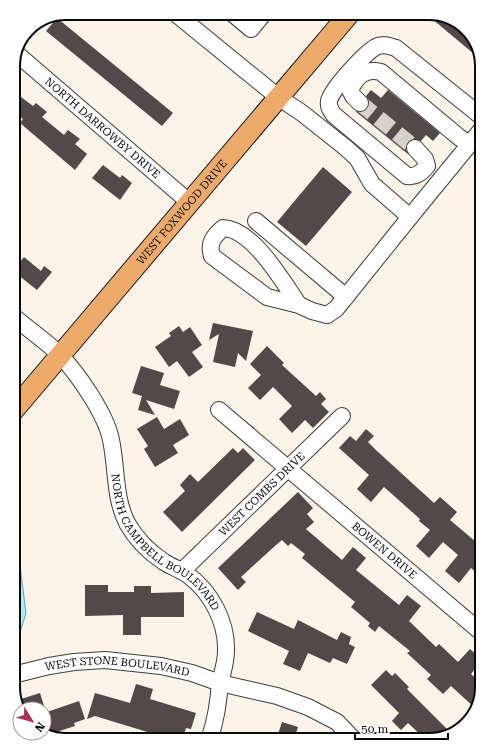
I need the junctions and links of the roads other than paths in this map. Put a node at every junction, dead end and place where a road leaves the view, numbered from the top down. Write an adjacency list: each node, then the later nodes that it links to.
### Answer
1 (184, 20): 6 (street)
2 (240, 20): 3 (street)
3 (258, 20)
4 (344, 20): 6 (main road, WEST FOXWOOD DRIVE)
5 (21, 58): 12 (street, NORTH DARROWBY DRIVE)
6 (278, 97): 12 (main road, WEST FOXWOOD DRIVE); 13 (street)
7 (360, 103): 10 (street)
8 (475, 111): 11 (street)
9 (475, 138): 10 (street)
10 (470, 144): 13 (street)
11 (415, 148)
12 (189, 202): 18 (main road, WEST FOXWOOD DRIVE)
13 (410, 217): 15 (street)
14 (256, 221): 15 (street)
15 (346, 297): 16 (street)
16 (300, 305): 16 (street)
17 (20, 322): 18 (street, NORTH CAMPBELL BOULEVARD)
18 (60, 355): 19 (main road, WEST FOXWOOD DRIVE); 23 (street, NORTH CAMPBELL BOULEVARD)
19 (20, 403)
20 (219, 410): 22 (street, BOWEN DRIVE)
21 (342, 416): 22 (street, WEST COMBS DRIVE)
22 (287, 467): 23 (street, WEST COMBS DRIVE); 24 (street, BOWEN DRIVE)
23 (182, 571): 26 (street, NORTH CAMPBELL BOULEVARD)
24 (475, 627)
25 (20, 673): 26 (street, WEST STONE BOULEVARD)
26 (220, 683): 27 (street, NORTH CAMPBELL BOULEVARD); 28 (street, WEST STONE BOULEVARD)
27 (211, 733)
28 (347, 733)

